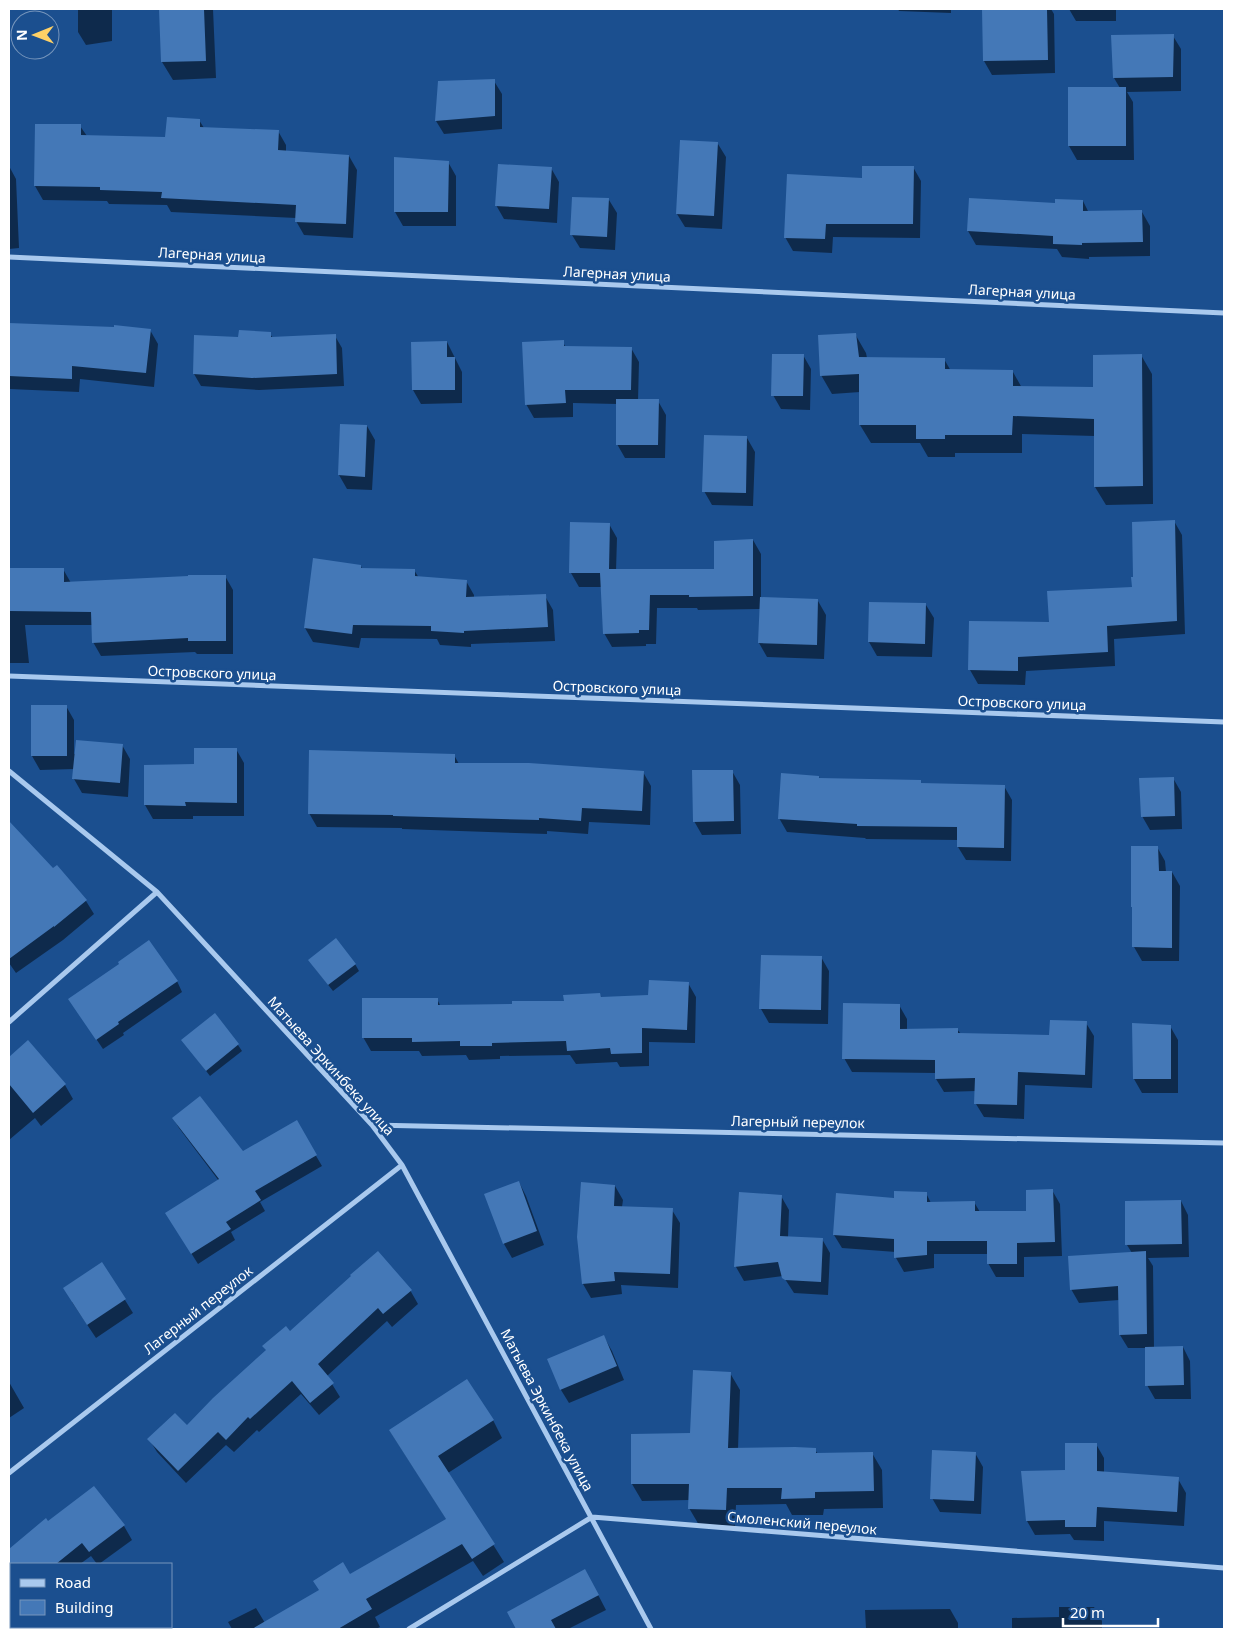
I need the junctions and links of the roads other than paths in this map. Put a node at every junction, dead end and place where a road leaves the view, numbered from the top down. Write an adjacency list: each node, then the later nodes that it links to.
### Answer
1 (9, 257): 2 (street, Лагерная улица)
2 (1224, 313)
3 (9, 676): 4 (street, Островского улица)
4 (1224, 722)
5 (9, 771): 6 (street, Матыева Эркинбека улица)
6 (157, 892): 7 (street); 8 (street, Матыева Эркинбека улица)
7 (9, 1022)
8 (372, 1124): 9 (street, Лагерный переулок); 10 (street, Матыева Эркинбека улица)
9 (1224, 1143)
10 (402, 1164): 11 (street, Лагерный переулок); 12 (street, Матыева Эркинбека улица)
11 (9, 1473)
12 (592, 1517): 13 (street, Смоленский переулок); 14 (street); 15 (street, Матыева Эркинбека улица)
13 (1224, 1568)
14 (409, 1629)
15 (651, 1629)

